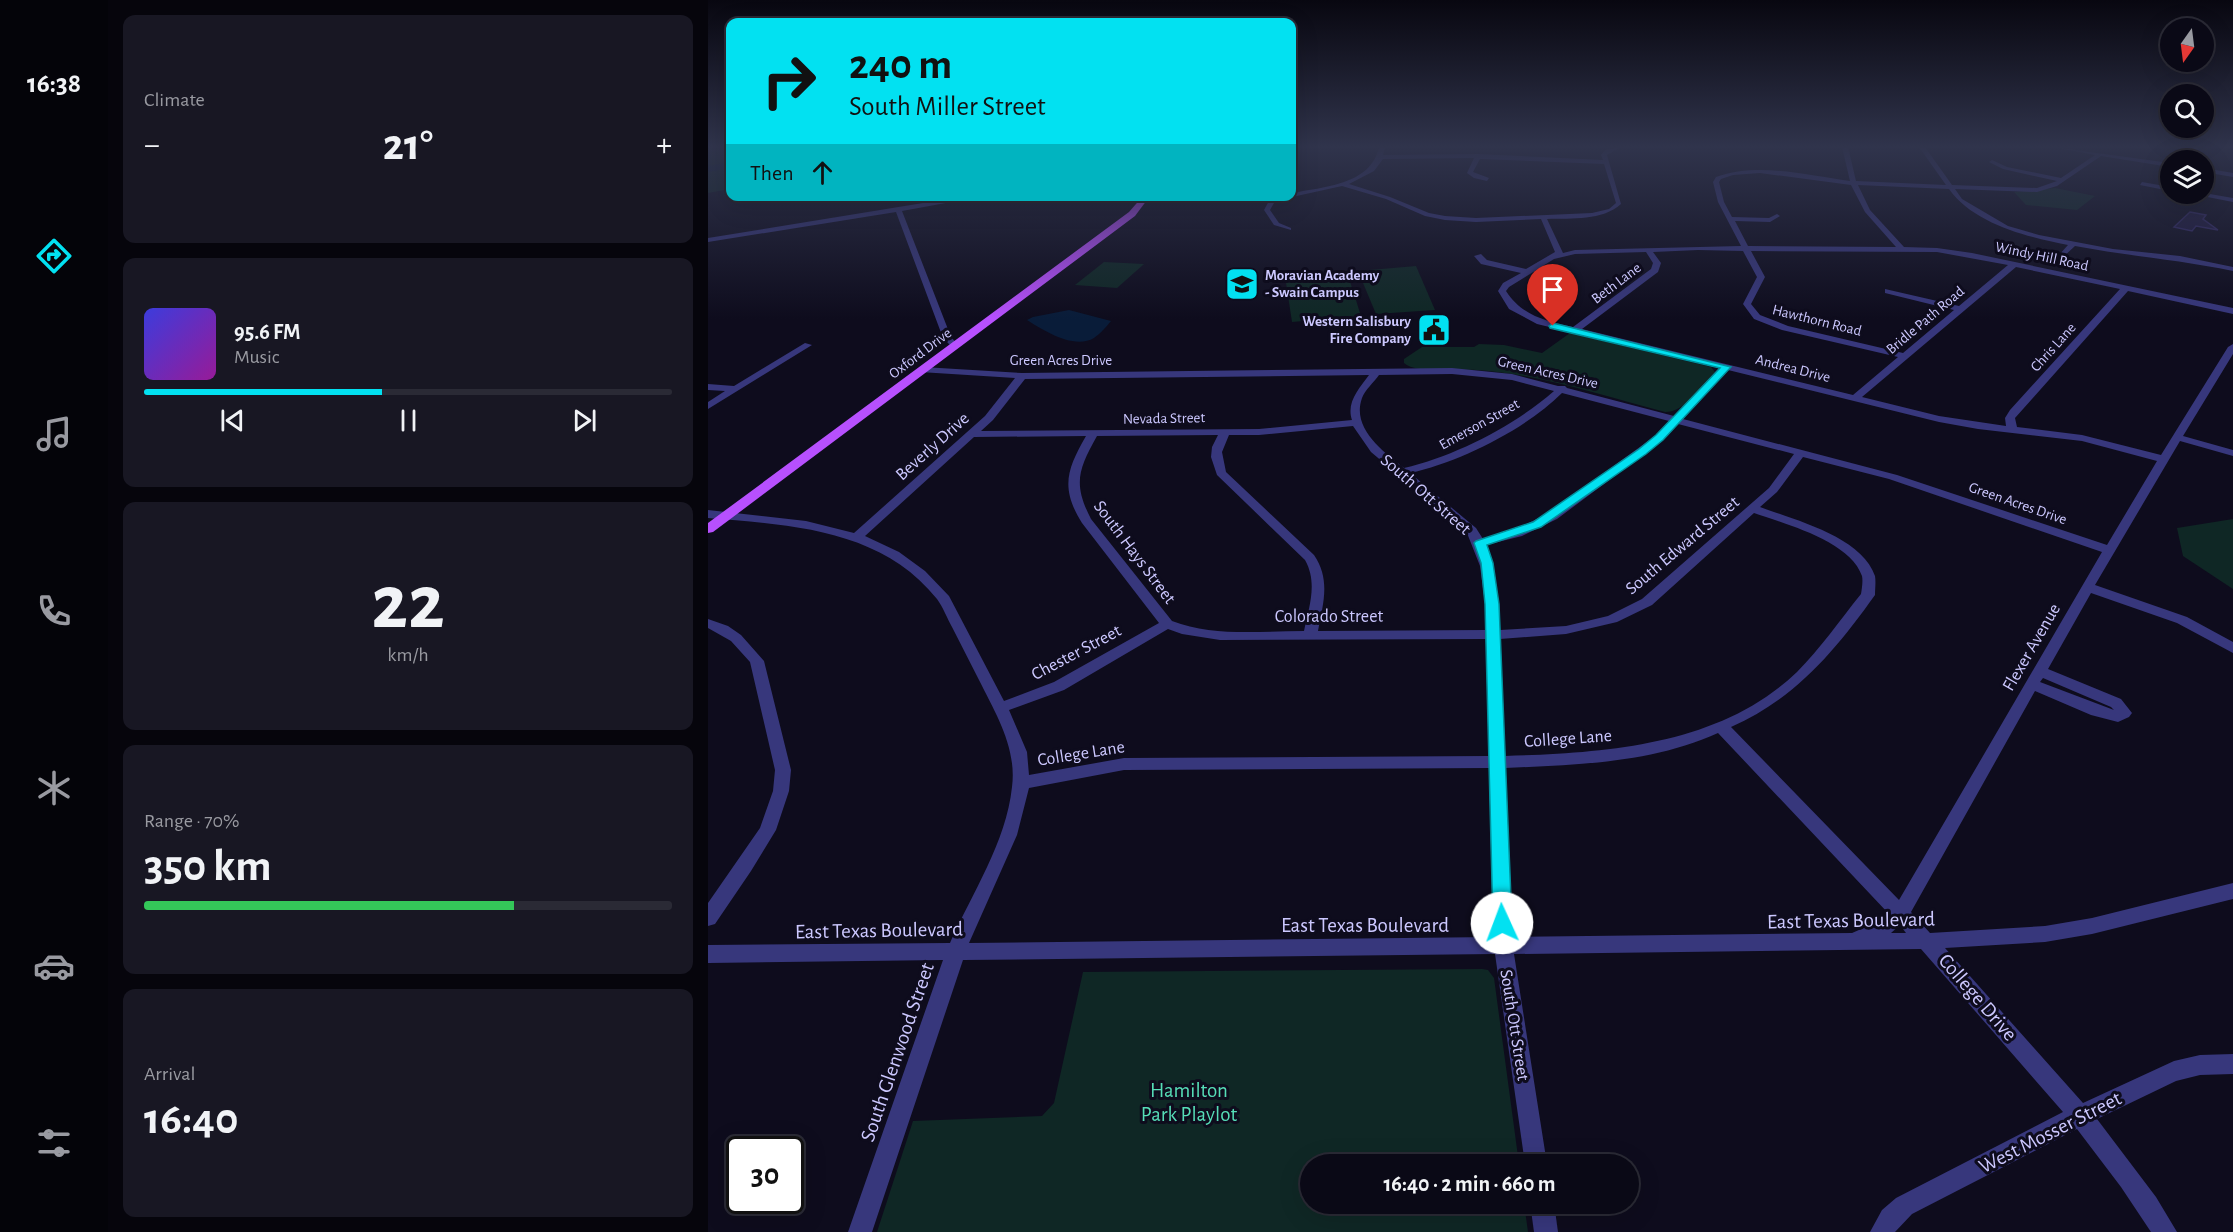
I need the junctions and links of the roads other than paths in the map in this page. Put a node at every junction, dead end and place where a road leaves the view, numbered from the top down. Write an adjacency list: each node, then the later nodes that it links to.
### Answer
1 (927, 204): 9 (street)
2 (1140, 204): 33 (main road, Oxford Drive)
3 (1270, 204): 15 (street)
4 (1404, 204): 11 (street)
5 (1617, 204): 11 (street)
6 (1722, 204): 12 (street, Hawthorn Road)
7 (1864, 204): 19 (street)
8 (1967, 204): 13 (street)
9 (898, 209): 16 (street); 33 (street)
10 (1777, 216): 12 (street)
11 (1543, 217): 23 (street)
12 (1730, 219): 18 (street, Hawthorn Road)
13 (1993, 221): 14 (street); 17 (street)
14 (1980, 222)
15 (1289, 229)
16 (708, 240)
17 (2074, 243): 22 (street); 25 (street)
18 (1745, 248): 19 (street, Windy Hill Road); 20 (street, Windy Hill Road); 35 (street, Hawthorn Road)
19 (1900, 249): 24 (street, Windy Hill Road)
20 (1648, 250): 23 (street, Windy Hill Road); 31 (street, Beth Lane)
21 (1478, 256): 26 (street)
22 (2062, 256)
23 (1555, 257): 26 (street, Andrea Drive)
24 (2014, 264): 27 (street, Windy Hill Road); 29 (street, Bridle Path Road)
25 (2233, 269)
26 (1527, 272): 31 (street, Andrea Drive)
27 (2126, 288): 30 (street, Windy Hill Road); 47 (street, Chris Lane)
28 (1888, 291): 29 (street)
29 (1960, 309): 35 (street, Bridle Path Road)
30 (2233, 311)
31 (1574, 331): 36 (street, Andrea Drive)
32 (808, 345): 42 (street)
33 (954, 346): 37 (main road, Oxford Drive)
34 (2233, 347): 51 (street, Flexer Avenue)
35 (1903, 356): 43 (street, Bridle Path Road)
36 (1726, 367): 43 (street, Andrea Drive); 45 (street)
37 (923, 370): 39 (street, Green Acres Drive); 58 (main road, Oxford Drive)
38 (1376, 372): 39 (street, Green Acres Drive); 41 (street, Green Acres Drive); 46 (street)
39 (1022, 376): 49 (street, Beverly Drive)
40 (708, 387): 42 (street)
41 (1562, 388): 45 (street, Green Acres Drive); 55 (street, Emerson Street)
42 (735, 389): 44 (street)
43 (1855, 398): 47 (street, Andrea Drive)
44 (708, 406)
45 (1676, 419): 52 (street, Green Acres Drive); 61 (street)
46 (1356, 423): 48 (street, Nevada Street); 55 (street, South Ott Street)
47 (2012, 430): 54 (street, Andrea Drive)
48 (1226, 432): 50 (street, Nevada Street); 66 (street)
49 (972, 434): 50 (street, Nevada Street); 60 (street, Beverly Drive)
50 (1092, 434): 65 (street, South Hays Street)
51 (2176, 437): 53 (street); 54 (street, Flexer Avenue)
52 (1801, 453): 56 (street, South Edward Street); 62 (street, Green Acres Drive)
53 (2233, 453)
54 (2162, 459): 62 (street, Flexer Avenue)
55 (1402, 472): 61 (street, South Ott Street)
56 (1754, 509): 67 (street, South Edward Street); 71 (street, College Lane)
57 (708, 514): 58 (street, South Glenwood Street)
58 (726, 516): 59 (main road, Oxford Drive); 60 (street, South Glenwood Street)
59 (708, 529)
60 (858, 536): 70 (street, South Glenwood Street)
61 (1480, 543): 67 (street, South Ott Street)
62 (2110, 550): 63 (street, Flexer Avenue)
63 (2087, 587): 68 (street); 69 (street, Flexer Avenue)
64 (708, 623): 76 (street)
65 (1167, 624): 66 (street, Colorado Street); 70 (street, Chester Street)
66 (1310, 634): 67 (street, Colorado Street)
67 (1492, 634): 72 (street, South Ott Street)
68 (2233, 648)
69 (2036, 677): 69 (street); 75 (street, Flexer Avenue)
70 (1000, 708): 73 (street, South Glenwood Street)
71 (1722, 727): 72 (street, College Lane); 75 (street, College Drive)
72 (1497, 762): 73 (street, College Lane); 79 (street, South Ott Street)
73 (1021, 783): 80 (street, South Glenwood Street)
74 (2233, 891): 77 (street, East Texas Boulevard)
75 (1901, 913): 77 (street, College Drive); 78 (street, Flexer Avenue)
76 (708, 918)
77 (1929, 941): 78 (street, East Texas Boulevard); 83 (street, College Drive)
78 (1844, 943): 79 (street, East Texas Boulevard)
79 (1503, 946): 80 (street, East Texas Boulevard); 84 (street, South Ott Street)
80 (956, 951): 81 (street, East Texas Boulevard); 86 (street, South Glenwood Street)
81 (708, 954)
82 (2233, 1064): 83 (street, West Mosser Street)
83 (2081, 1115): 88 (street, West Mosser Street); 89 (street, College Drive)
84 (1534, 1154)
85 (1544, 1214): 87 (street)
86 (860, 1232)
87 (1546, 1232)
88 (1882, 1232)
89 (2164, 1232)

